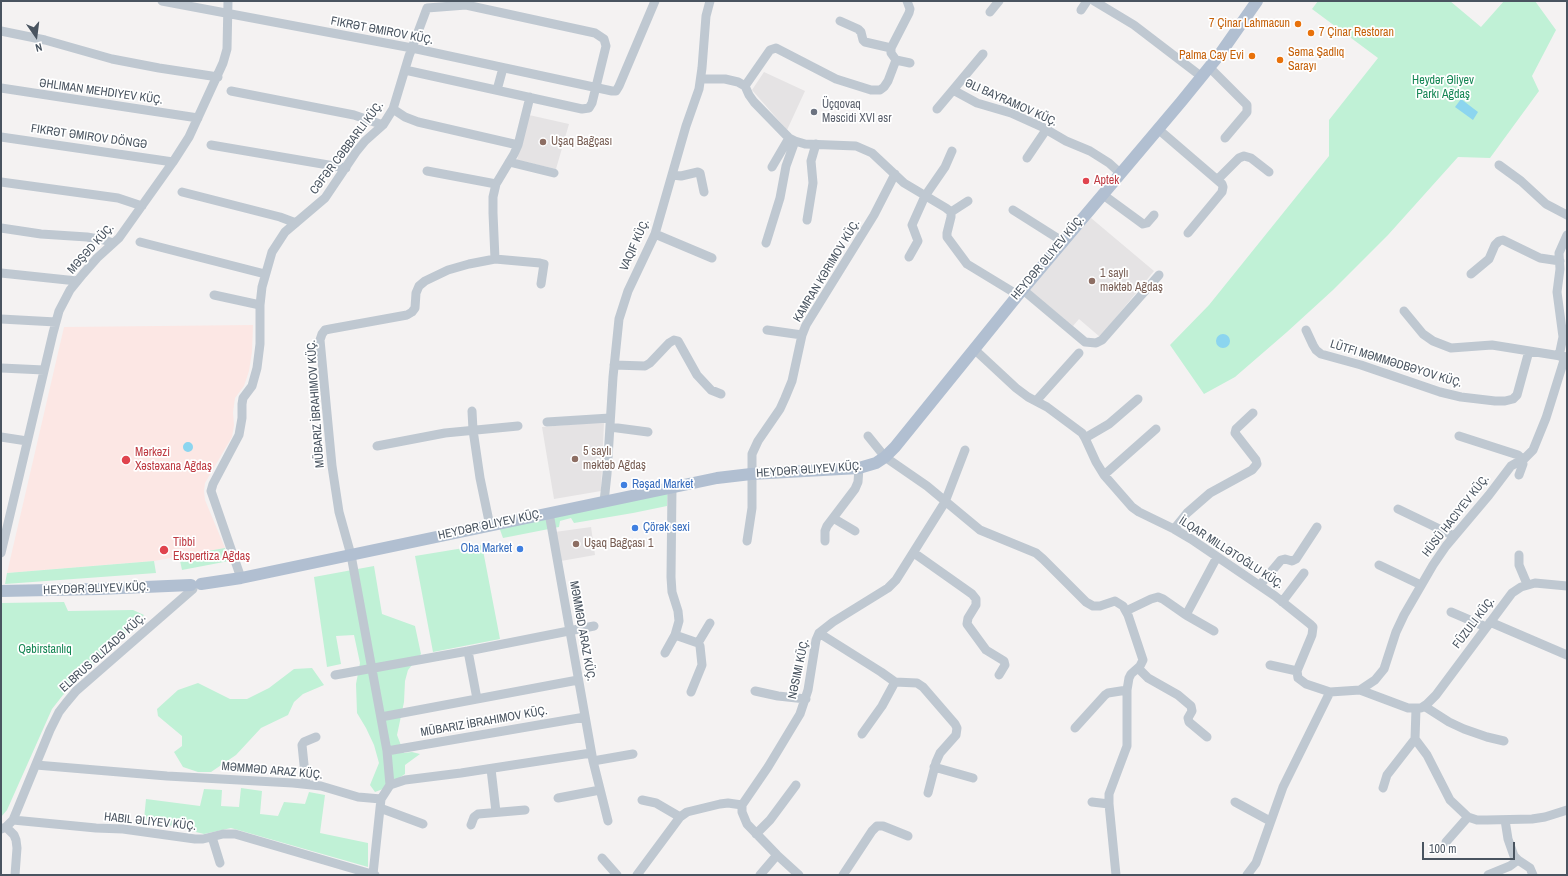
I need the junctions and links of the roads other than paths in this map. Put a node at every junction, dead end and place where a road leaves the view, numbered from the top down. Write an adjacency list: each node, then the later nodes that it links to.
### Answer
1 (162, 1): 14 (street, FIKRƏT ƏMIROV KÜÇ.)
2 (228, 1): 14 (street, MƏŞƏD KÜÇ.)
3 (710, 1): 26 (street, VAQIF KÜÇ.)
4 (907, 1): 18 (street)
5 (999, 1): 13 (street)
6 (1087, 1): 12 (street)
7 (1094, 1): 24 (street)
8 (1257, 1): 24 (main road, HEYDƏR ƏLIYEV KÜÇ.)
9 (653, 2): 28 (street, FIKRƏT ƏMIROV KÜÇ.)
10 (466, 3): 11 (street); 28 (street)
11 (428, 4): 17 (street)
12 (1081, 10)
13 (990, 12)
14 (227, 13): 17 (street, FIKRƏT ƏMIROV KÜÇ.); 25 (street, MƏŞƏD KÜÇ.)
15 (840, 21): 18 (street)
16 (1, 31): 25 (street)
17 (412, 48): 22 (street, FIKRƏT ƏMIROV KÜÇ.); 23 (street)
18 (891, 48): 20 (street)
19 (983, 54): 31 (street, ƏLI BAYRAMOV KÜÇ.)
20 (896, 60): 21 (street); 27 (street)
21 (910, 63)
22 (503, 68): 28 (street, FIKRƏT ƏMIROV KÜÇ.); 30 (street)
23 (405, 70): 30 (street); 34 (street)
24 (1206, 72): 38 (main road, HEYDƏR ƏLIYEV KÜÇ.); 41 (street)
25 (218, 77): 36 (street, MƏŞƏD KÜÇ.)
26 (701, 80): 27 (street); 58 (street, VAQIF KÜÇ.)
27 (745, 86): 42 (street)
28 (596, 87): 33 (street)
29 (1, 88): 36 (street, ƏHLIMAN MEHDIYEV KÜÇ.)
30 (497, 90): 33 (street)
31 (954, 90): 35 (street); 39 (street, ƏLI BAYRAMOV KÜÇ.)
32 (231, 91): 37 (street)
33 (530, 97): 45 (street)
34 (393, 109): 37 (street); 45 (street)
35 (937, 109)
36 (198, 118): 48 (street, MƏŞƏD KÜÇ.)
37 (383, 125): 52 (street)
38 (1158, 128): 56 (main road, HEYDƏR ƏLIYEV KÜÇ.); 59 (street)
39 (1046, 130): 47 (street); 56 (street, ƏLI BAYRAMOV KÜÇ.)
40 (1, 137): 48 (street, FIKRƏT ƏMIROV DÖNGƏ)
41 (1225, 138)
42 (792, 140): 43 (street); 51 (street); 81 (street)
43 (816, 144): 57 (street); 72 (street)
44 (211, 145): 52 (street)
45 (518, 145): 49 (street)
46 (952, 151): 65 (street)
47 (1027, 158)
48 (173, 162): 67 (street, MƏŞƏD KÜÇ.)
49 (510, 162): 55 (street); 61 (street)
50 (1499, 165): 71 (street)
51 (772, 167)
52 (346, 168): 73 (street)
53 (427, 171): 61 (street)
54 (1269, 172): 59 (street)
55 (554, 173)
56 (1120, 173): 64 (main road, HEYDƏR ƏLIYEV KÜÇ.)
57 (895, 174): 65 (street); 102 (street, KAMRAN KƏRIMOV KÜÇ.)
58 (672, 175): 63 (street); 76 (street, VAQIF KÜÇ.)
59 (1218, 179): 75 (street)
60 (1, 182): 67 (street)
61 (496, 184): 84 (street)
62 (182, 192): 73 (street)
63 (704, 192)
64 (1102, 194): 70 (street); 78 (main road, HEYDƏR ƏLIYEV KÜÇ.)
65 (925, 196): 69 (street); 82 (street)
66 (968, 201): 69 (street)
67 (142, 206): 80 (street, MƏŞƏD KÜÇ.)
68 (1013, 210): 78 (street)
69 (951, 212): 92 (street)
70 (1154, 215)
71 (1567, 215)
72 (807, 220)
73 (296, 223): 87 (street)
74 (1, 228): 80 (street)
75 (1188, 233)
76 (655, 234): 83 (street); 107 (street, VAQIF KÜÇ.)
77 (1567, 236): 85 (street)
78 (1062, 241): 92 (main road, HEYDƏR ƏLIYEV KÜÇ.)
79 (140, 242): 87 (street)
80 (113, 243): 90 (street, MƏŞƏD KÜÇ.)
81 (766, 243)
82 (909, 257)
83 (712, 258)
84 (495, 259): 91 (street, MÜBARIZ İBRAHIMOV KÜÇ.); 149 (street, MÜBARIZ İBRAHIMOV KÜÇ.)
85 (1560, 262): 88 (street); 94 (street)
86 (1, 273): 90 (street)
87 (265, 274): 96 (street)
88 (1471, 274)
89 (1159, 275): 92 (street)
90 (77, 281): 99 (street, MƏŞƏD KÜÇ.)
91 (540, 284)
92 (1020, 292): 103 (main road, HEYDƏR ƏLIYEV KÜÇ.)
93 (214, 295): 96 (street)
94 (1557, 300): 95 (street); 106 (street)
95 (1567, 300)
96 (260, 305): 154 (street)
97 (1404, 311): 104 (street)
98 (1, 319): 99 (street)
99 (56, 322): 109 (street, MƏŞƏD KÜÇ.)
100 (767, 330): 102 (street)
101 (1306, 330): 104 (street, LÜTFI MƏMMƏDBƏYOV KÜÇ.)
102 (802, 336): 131 (street, KAMRAN KƏRIMOV KÜÇ.)
103 (974, 349): 112 (street, İLQAR MILLƏTOĞLU KÜÇ.); 128 (main road, HEYDƏR ƏLIYEV KÜÇ.)
104 (1529, 351): 106 (street)
105 (1079, 353): 112 (street)
106 (1564, 357): 129 (street)
107 (614, 365): 110 (street); 116 (street, VAQIF KÜÇ.)
108 (1, 368): 109 (street)
109 (44, 370): 125 (street, MƏŞƏD KÜÇ.)
110 (721, 394)
111 (1138, 400): 124 (street)
112 (1036, 401): 124 (street, İLQAR MILLƏTOĞLU KÜÇ.)
113 (472, 411): 119 (street)
114 (1253, 413): 142 (street)
115 (546, 422): 116 (street)
116 (610, 423): 120 (street); 135 (street, VAQIF KÜÇ.)
117 (518, 426): 119 (street)
118 (1156, 429): 132 (street)
119 (473, 430): 126 (street); 140 (street)
120 (648, 432)
121 (868, 436): 128 (street)
122 (1459, 436): 129 (street)
123 (1, 437): 125 (street)
124 (1085, 438): 132 (street, İLQAR MILLƏTOĞLU KÜÇ.)
125 (27, 441): 147 (street, MƏŞƏD KÜÇ.)
126 (377, 446)
127 (965, 450): 136 (street, NƏSIMI KÜÇ.)
128 (885, 457): 130 (main road, HEYDƏR ƏLIYEV KÜÇ.); 136 (street)
129 (1522, 459): 133 (street); 144 (street)
130 (859, 468): 131 (main road, HEYDƏR ƏLIYEV KÜÇ.); 139 (street)
131 (751, 474): 134 (main road, HEYDƏR ƏLIYEV KÜÇ.); 145 (street, KAMRAN KƏRIMOV KÜÇ.)
132 (1104, 475): 142 (street, İLQAR MILLƏTOĞLU KÜÇ.)
133 (1519, 475)
134 (672, 487): 135 (main road, HEYDƏR ƏLIYEV KÜÇ.); 171 (street)
135 (604, 502): 138 (main road, HEYDƏR ƏLIYEV KÜÇ.)
136 (945, 502): 148 (street, NƏSIMI KÜÇ.); 162 (street)
137 (1398, 509): 144 (street)
138 (549, 513): 140 (main road, HEYDƏR ƏLIYEV KÜÇ.); 168 (street, MƏMMƏD ARAZ KÜÇ.)
139 (833, 518): 143 (street); 146 (street)
140 (490, 526): 149 (main road, HEYDƏR ƏLIYEV KÜÇ.)
141 (1317, 527): 158 (street)
142 (1174, 529): 151 (street, İLQAR MILLƏTOĞLU KÜÇ.)
143 (855, 531)
144 (1454, 536): 156 (street)
145 (747, 541)
146 (825, 541)
147 (1, 553)
148 (914, 553): 170 (street, NƏSIMI KÜÇ.); 181 (street)
149 (351, 555): 154 (main road, HEYDƏR ƏLIYEV KÜÇ.); 177 (street, MÜBARIZ İBRAHIMOV KÜÇ.)
150 (1519, 555): 155 (street)
151 (1217, 557): 158 (street, İLQAR MILLƏTOĞLU KÜÇ.); 164 (street)
152 (1379, 565): 156 (street)
153 (1304, 573): 161 (street)
154 (241, 578): 157 (main road, HEYDƏR ƏLIYEV KÜÇ.)
155 (1527, 584): 159 (street); 166 (street, FÜZULI KÜÇ.)
156 (1421, 585): 185 (street)
157 (195, 586): 160 (main road, HEYDƏR ƏLIYEV KÜÇ.); 203 (street, ELBRUS ƏLIZADƏ KÜÇ.)
158 (1260, 586): 161 (street, İLQAR MILLƏTOĞLU KÜÇ.)
159 (1567, 586)
160 (1, 591)
161 (1282, 602): 179 (street, İLQAR MILLƏTOĞLU KÜÇ.)
162 (1126, 611): 164 (street); 178 (street)
163 (1451, 612): 166 (street)
164 (1186, 615): 169 (street)
165 (710, 623): 172 (street)
166 (1488, 624): 175 (street); 191 (street, FÜZULI KÜÇ.)
167 (594, 626): 168 (street)
168 (570, 631): 173 (street); 182 (street, MƏMMƏD ARAZ KÜÇ.)
169 (1214, 631)
170 (820, 633): 183 (street); 190 (street, NƏSIMI KÜÇ.)
171 (675, 636): 172 (street); 174 (street)
172 (698, 642): 187 (street)
173 (468, 651): 177 (street); 189 (street)
174 (665, 653)
175 (1567, 655)
176 (1270, 665): 179 (street)
177 (372, 668): 180 (street); 192 (street, MÜBARIZ İBRAHIMOV KÜÇ.)
178 (1138, 668): 184 (street); 197 (street)
179 (1297, 671): 188 (street)
180 (335, 675)
181 (999, 675)
182 (578, 680): 189 (street); 193 (street, MƏMMƏD ARAZ KÜÇ.)
183 (895, 682): 195 (street); 204 (street)
184 (1127, 690): 194 (street); 218 (street)
185 (1360, 690): 188 (street); 191 (street)
186 (755, 691): 190 (street)
187 (691, 692)
188 (1330, 692): 228 (street)
189 (478, 699): 192 (street)
190 (806, 699): 219 (street, NƏSIMI KÜÇ.)
191 (1420, 707): 198 (street); 199 (street)
192 (381, 717): 200 (street, MÜBARIZ İBRAHIMOV KÜÇ.)
193 (585, 717): 200 (street, MÜBARIZ İBRAHIMOV KÜÇ.); 202 (street, MƏMMƏD ARAZ KÜÇ.)
194 (1075, 728)
195 (862, 734)
196 (316, 737): 207 (street)
197 (1207, 737)
198 (1415, 740): 210 (street); 224 (street)
199 (1504, 741)
200 (387, 751): 208 (street, MÜBARIZ İBRAHIMOV KÜÇ.)
201 (633, 754): 202 (street)
202 (592, 757): 205 (street); 211 (street, MƏMMƏD ARAZ KÜÇ.)
203 (36, 765): 207 (street, MƏMMƏD ARAZ KÜÇ.); 225 (street, ELBRUS ƏLIZADƏ KÜÇ.)
204 (934, 767): 206 (street); 212 (street)
205 (491, 769): 208 (street); 222 (street)
206 (973, 778)
207 (306, 784): 217 (street, MƏMMƏD ARAZ KÜÇ.)
208 (390, 785): 217 (street)
209 (796, 785): 232 (street)
210 (1383, 788)
211 (600, 790): 213 (street); 227 (street, MƏMMƏD ARAZ KÜÇ.)
212 (928, 793)
213 (558, 798)
214 (642, 800): 223 (street)
215 (1092, 802): 218 (street)
216 (1235, 802): 228 (street)
217 (381, 803): 229 (street, MƏMMƏD ARAZ KÜÇ.); 241 (street)
218 (1109, 804): 247 (street)
219 (742, 805): 223 (street); 232 (street)
220 (525, 810): 222 (street)
221 (1567, 810): 226 (street)
222 (496, 812): 230 (street)
223 (680, 817): 243 (street)
224 (1468, 817): 226 (street); 235 (street)
225 (13, 820): 231 (street, ELBRUS ƏLIZADƏ KÜÇ.); 234 (street, HABIL ƏLIYEV KÜÇ.)
226 (1505, 820): 238 (street)
227 (608, 821)
228 (1270, 821): 248 (street)
229 (423, 824)
230 (471, 825)
231 (4, 828): 240 (street)
232 (756, 834): 236 (street)
233 (908, 836): 246 (street)
234 (212, 837): 239 (street); 241 (street, HABIL ƏLIYEV KÜÇ.)
235 (1446, 842)
236 (777, 855): 244 (street); 245 (street)
237 (602, 858): 242 (street)
238 (1518, 860): 249 (street); 250 (street)
239 (220, 863)
240 (15, 875)
241 (374, 875)
242 (617, 875)
243 (637, 875)
244 (760, 875)
245 (799, 875)
246 (843, 875)
247 (1116, 875)
248 (1248, 875)
249 (1488, 875)
250 (1533, 875)

